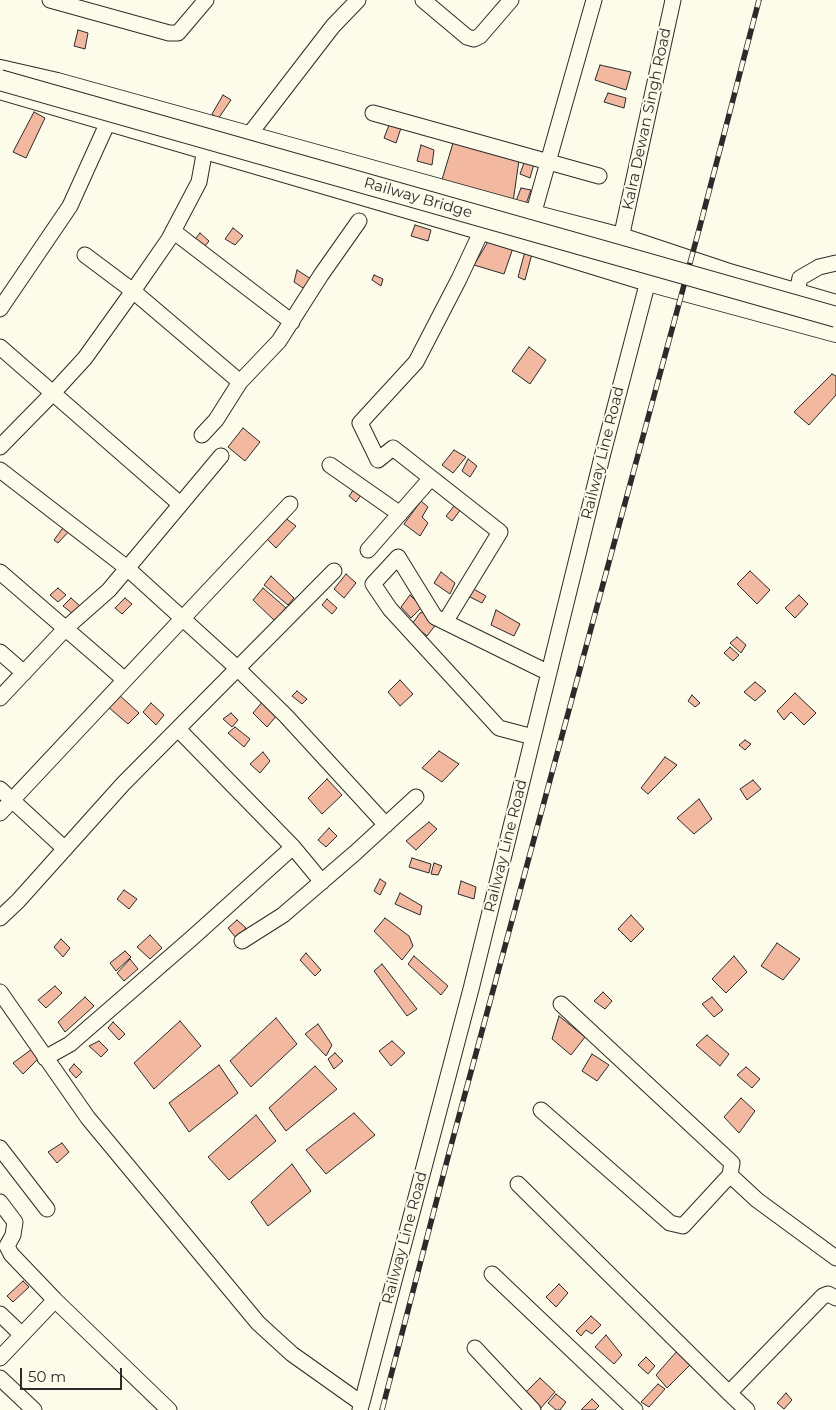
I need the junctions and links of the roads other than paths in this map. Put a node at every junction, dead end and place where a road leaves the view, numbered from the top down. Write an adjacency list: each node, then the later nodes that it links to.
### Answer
1 (50, 0): 2 (street)
2 (206, 0)
3 (358, 0): 13 (street)
4 (423, 0): 5 (street)
5 (511, 0)
6 (594, 0): 15 (street)
7 (673, 0): 21 (street, Kalra Dewan Singh Road)
8 (0, 70): 13 (main road)
9 (0, 80): 29 (main road, Railway Bridge, bridge)
10 (0, 90): 12 (main road)
11 (373, 113): 15 (street)
12 (108, 122): 14 (main road); 28 (street)
13 (249, 135): 17 (main road)
14 (205, 149): 19 (main road); 20 (street)
15 (548, 161): 16 (street); 17 (street)
16 (599, 176)
17 (533, 215): 21 (main road)
18 (359, 220): 30 (street)
19 (482, 230): 24 (main road); 40 (street)
20 (173, 231): 25 (street); 30 (street)
21 (621, 238): 26 (main road)
22 (85, 255): 25 (street)
23 (836, 263): 26 (street)
24 (648, 281): 31 (main road); 54 (street, Railway Line Road)
25 (133, 291): 33 (street); 34 (street)
26 (796, 295): 27 (main road)
27 (836, 305)
28 (0, 310)
29 (836, 317)
30 (292, 322): 33 (street)
31 (836, 332)
32 (0, 348): 34 (street)
33 (240, 382): 35 (street)
34 (52, 394): 36 (street); 41 (street)
35 (202, 435)
36 (1, 443)
37 (220, 456): 41 (street)
38 (330, 465): 43 (street)
39 (0, 470): 45 (street)
40 (431, 478): 43 (street); 49 (street)
41 (180, 504): 45 (street)
42 (290, 504): 48 (street)
43 (400, 514): 44 (street)
44 (368, 550)
45 (127, 568): 48 (street); 50 (street)
46 (334, 571): 52 (street)
47 (0, 572): 50 (street)
48 (182, 618): 52 (street); 55 (street)
49 (445, 622): 54 (street); 58 (street)
50 (66, 628): 53 (street); 55 (street)
51 (0, 652): 53 (street)
52 (237, 668): 57 (street); 63 (street)
53 (24, 673): 56 (street)
54 (549, 673): 58 (street, Railway Line Road)
55 (125, 680): 61 (street)
56 (0, 698)
57 (178, 729): 64 (street); 65 (street)
58 (533, 738): 88 (street, Railway Line Road)
59 (0, 789): 61 (street)
60 (416, 797): 63 (street)
61 (12, 800): 62 (street); 65 (street)
62 (0, 812)
63 (386, 825): 66 (street)
64 (294, 847): 66 (street); 71 (street)
65 (65, 849): 67 (street)
66 (322, 882): 68 (street)
67 (0, 918)
68 (242, 941)
69 (0, 992): 71 (street)
70 (561, 1004): 74 (street)
71 (45, 1058): 88 (street)
72 (541, 1110): 74 (street)
73 (0, 1148): 77 (street)
74 (730, 1175): 78 (street)
75 (518, 1184): 87 (street)
76 (0, 1202): 81 (street)
77 (47, 1209)
78 (836, 1258)
79 (492, 1274): 92 (street)
80 (836, 1298): 87 (street)
81 (55, 1300): 83 (street); 90 (street)
82 (0, 1314): 83 (street)
83 (21, 1334): 85 (street)
84 (475, 1348): 91 (street)
85 (0, 1358)
86 (0, 1378): 89 (street)
87 (729, 1393): 93 (street)
88 (360, 1406)
89 (34, 1410)
90 (168, 1410)
91 (533, 1410)
92 (634, 1410)
93 (747, 1410)

